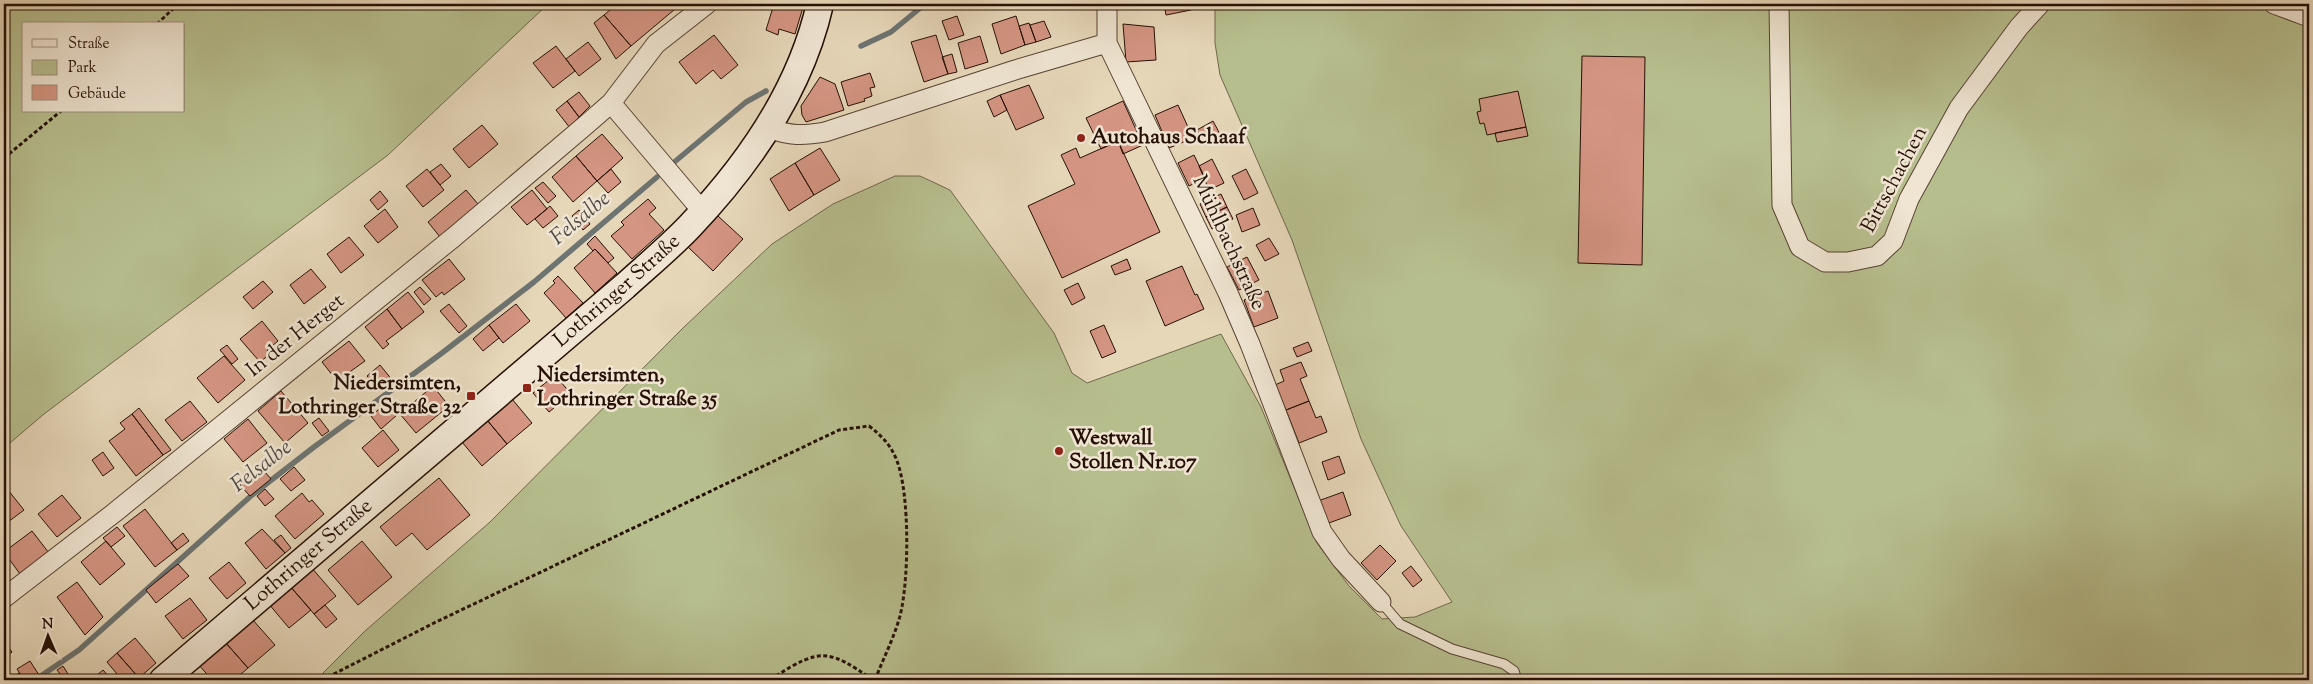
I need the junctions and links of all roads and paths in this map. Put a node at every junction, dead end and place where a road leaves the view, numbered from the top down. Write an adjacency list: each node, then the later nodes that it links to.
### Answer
1 (178, 4): 9 (path)
2 (707, 4): 11 (street, In der Herget)
3 (820, 4): 13 (main road, Lothringer Straße)
4 (1107, 4): 10 (street)
5 (1779, 4): 6 (street, Bittschachen)
6 (2040, 4)
7 (2274, 4): 8 (street)
8 (2309, 17)
9 (159, 22)
10 (1106, 43): 13 (street); 17 (street, Mühlbachstraße)
11 (611, 104): 15 (street); 16 (street, In der Herget)
12 (60, 112): 14 (path)
13 (768, 128): 15 (main road, Lothringer Straße)
14 (4, 158)
15 (703, 212): 19 (main road, Lothringer Straße)
16 (4, 598)
17 (1382, 602): 22 (lane, Mühlbachstraße)
18 (776, 676): 21 (path)
19 (163, 680)
20 (322, 680): 21 (path)
21 (874, 680)
22 (1517, 680)

